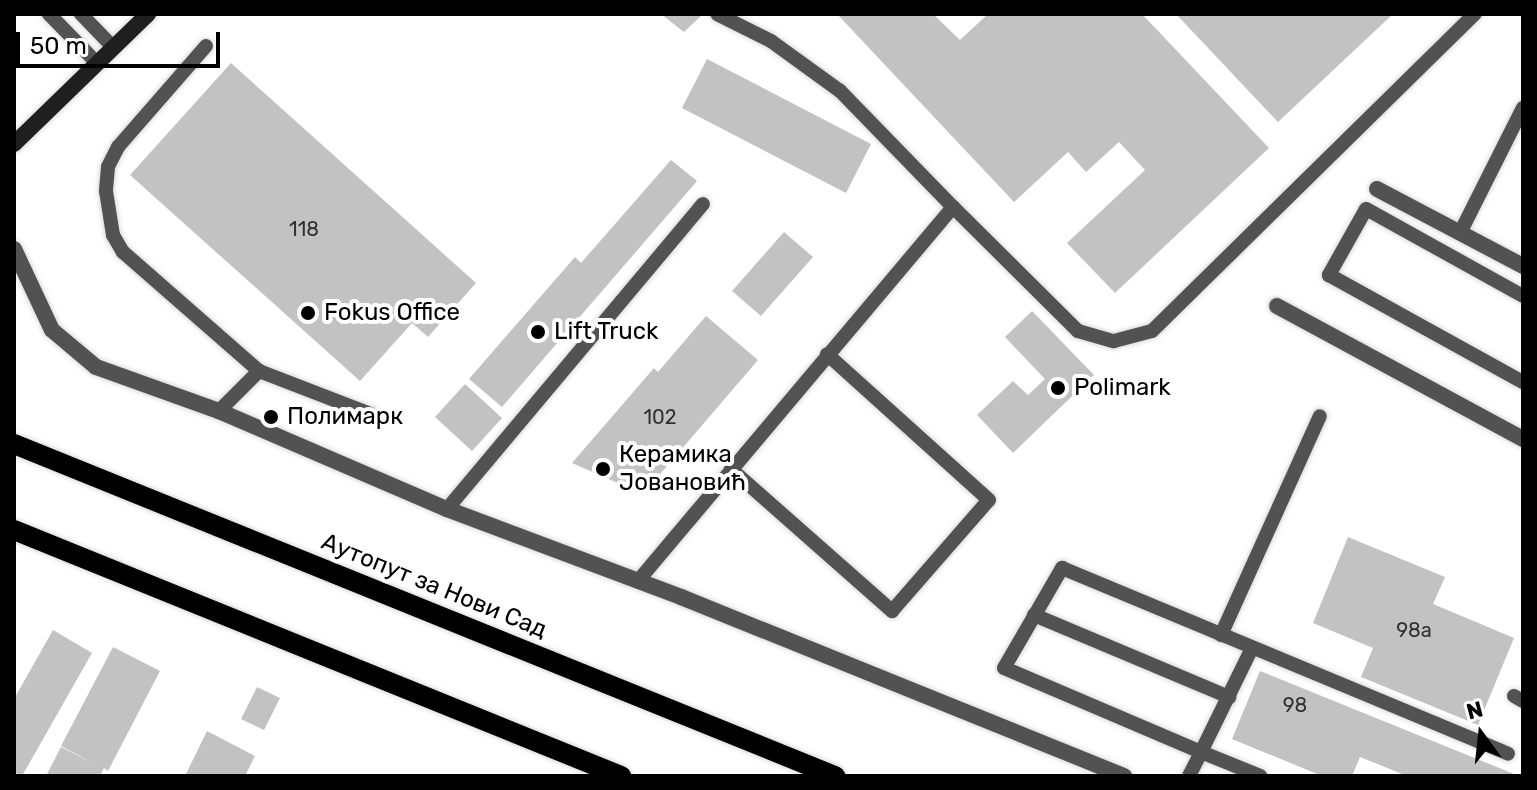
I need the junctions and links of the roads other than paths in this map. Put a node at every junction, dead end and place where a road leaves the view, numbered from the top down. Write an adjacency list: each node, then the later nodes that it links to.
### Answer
1 (49, 14): 8 (lane)
2 (81, 14): 7 (lane)
3 (148, 14): 7 (street)
4 (717, 14): 13 (lane)
5 (1475, 14): 13 (lane)
6 (206, 46): 20 (lane)
7 (113, 47): 8 (street)
8 (97, 63): 10 (street)
9 (1523, 108): 14 (lane)
10 (14, 144)
11 (1377, 189): 14 (street)
12 (703, 204): 28 (lane)
13 (953, 207): 19 (lane)
14 (1460, 233): 16 (street)
15 (14, 249): 22 (street)
16 (1523, 266)
17 (1523, 296): 21 (lane)
18 (1277, 306): 25 (street)
19 (827, 354): 27 (lane); 27 (lane)
20 (259, 371): 22 (lane); 24 (lane)
21 (1523, 382)
22 (219, 411): 28 (street)
23 (1320, 416): 32 (lane)
24 (378, 417)
25 (1523, 439)
26 (14, 444): 38 (main road, Аутопут за Нови Сад)
27 (731, 469): 30 (lane)
28 (447, 509): 30 (street)
29 (14, 530): 37 (main road)
30 (638, 581): 39 (street)
31 (1034, 615): 32 (lane); 34 (lane); 35 (lane)
32 (1221, 635): 33 (lane)
33 (1252, 648): 34 (lane); 36 (lane)
34 (1229, 697): 35 (lane)
35 (1201, 752): 40 (lane); 41 (lane)
36 (1508, 754)
37 (621, 776)
38 (835, 776)
39 (1124, 776)
40 (1189, 776)
41 (1260, 776)

